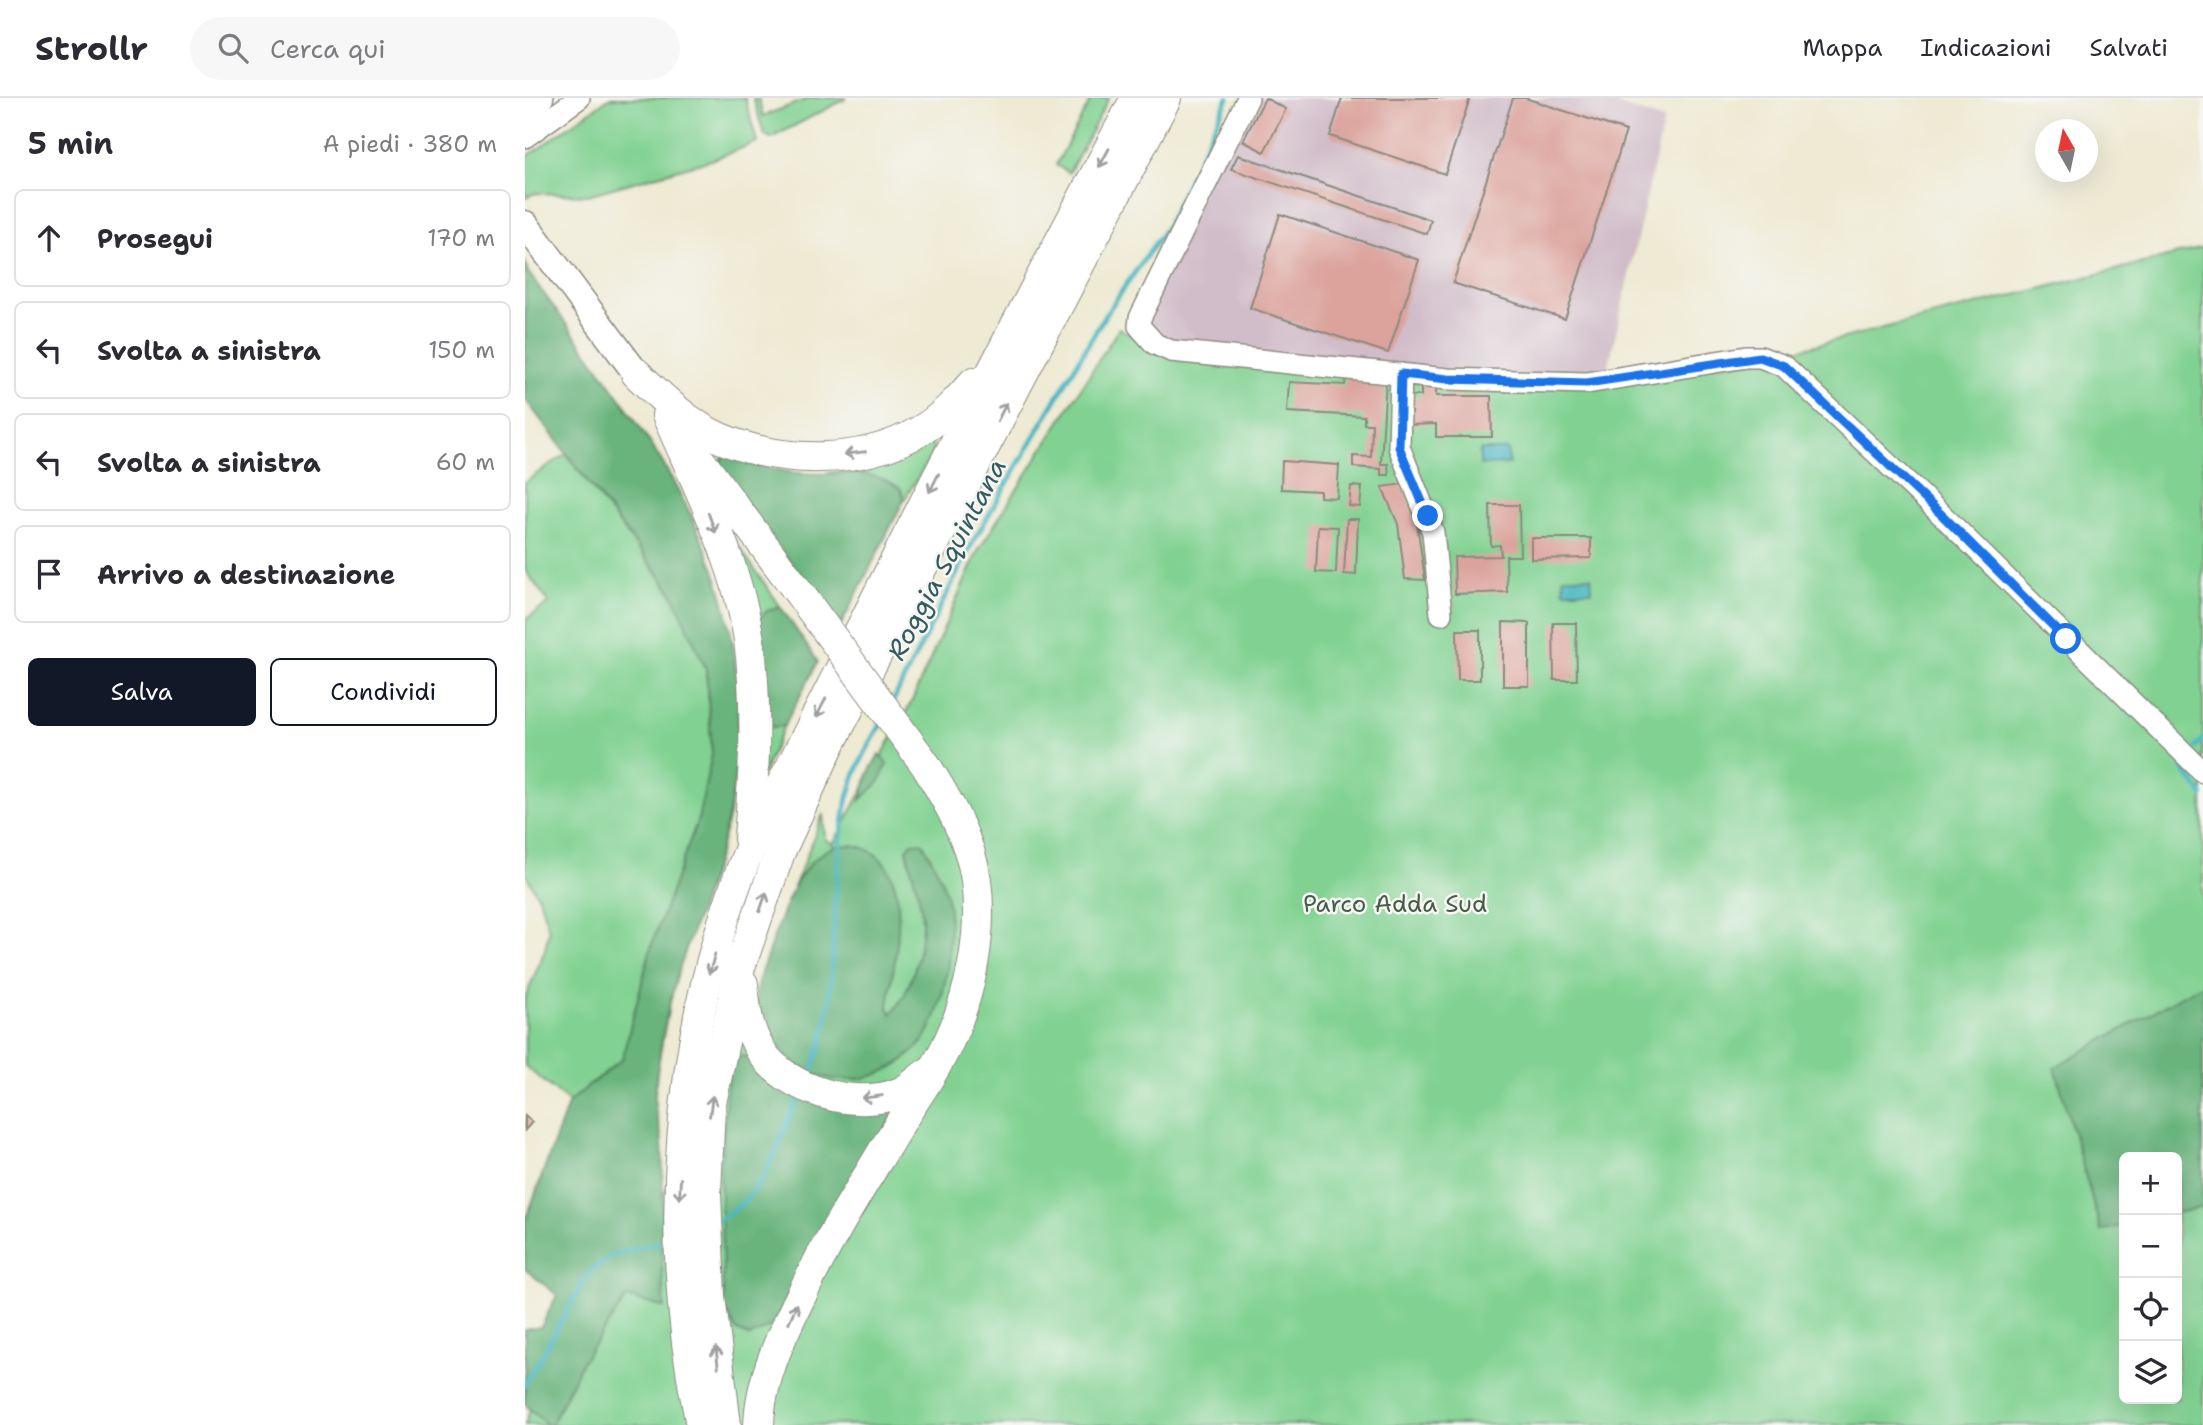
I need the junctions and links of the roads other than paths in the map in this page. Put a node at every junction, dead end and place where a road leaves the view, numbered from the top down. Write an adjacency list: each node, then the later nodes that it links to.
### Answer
1 (540, 98): 6 (main road)
2 (579, 98): 7 (street)
3 (1136, 98): 9 (highway, one-way to 9)
4 (1166, 98): 16 (highway, one-way to 4)
5 (1248, 98): 11 (street)
6 (525, 117)
7 (525, 137)
8 (528, 229): 10 (main road)
9 (998, 356): 10 (highway, one-way to 10); 15 (highway, one-way to 15)
10 (636, 373): 12 (highway)
11 (1401, 374): 13 (street); 14 (street)
12 (667, 415): 15 (highway, one-way to 15); 17 (highway, bridge)
13 (1441, 614)
14 (2203, 772)
15 (748, 853): 18 (highway, one-way to 18)
16 (740, 967): 17 (highway, one-way to 16); 19 (highway, one-way to 16)
17 (932, 1069): 20 (highway, one-way to 17)
18 (701, 1425)
19 (726, 1425)
20 (759, 1425)

